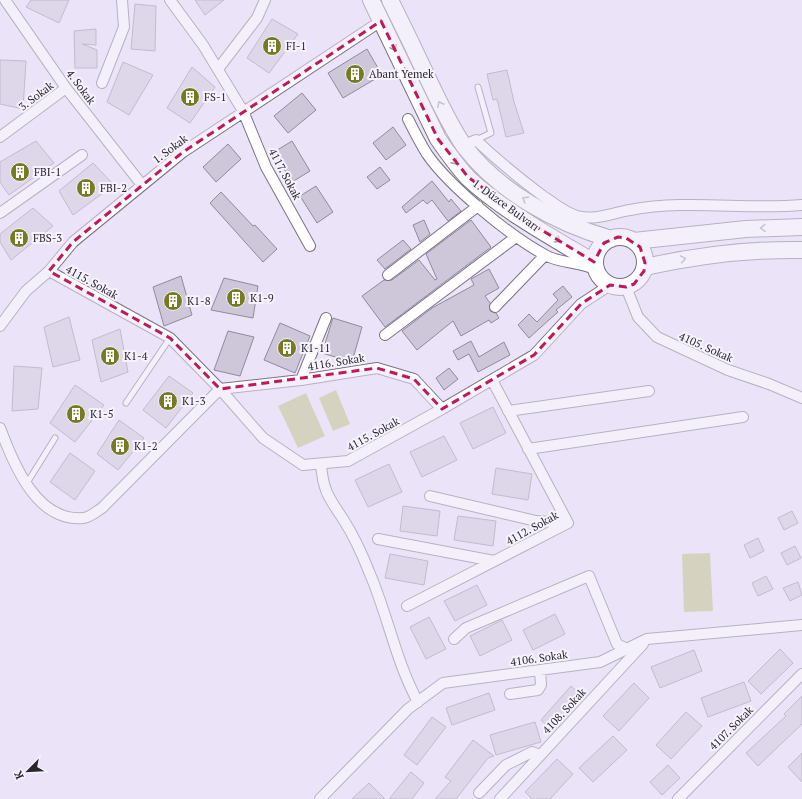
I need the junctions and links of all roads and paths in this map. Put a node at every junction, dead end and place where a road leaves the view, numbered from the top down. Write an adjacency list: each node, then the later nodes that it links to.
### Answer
1 (5, 0): 11 (street, 4. Sokak)
2 (122, 0): 9 (street)
3 (170, 0): 8 (street, 4117. Sokak)
4 (265, 0): 8 (street)
5 (371, 0): 7 (main road, 1. Düzce Bulvarı)
6 (390, 0): 15 (main road, 1. Düzce Bulvarı, one-way to 6)
7 (381, 21): 12 (street, 1. Sokak); 28 (main road, 1. Düzce Bulvarı, one-way to 28)
8 (218, 70): 12 (street, 4117. Sokak)
9 (102, 83)
10 (478, 87): 15 (lane)
11 (66, 88): 14 (street, 3. Sokak); 17 (street, 4. Sokak)
12 (243, 111): 17 (street, 1. Sokak); 25 (street, 4117. Sokak)
13 (408, 119): 19 (street)
14 (0, 137)
15 (470, 142): 18 (street); 23 (main road, 1. Düzce Bulvarı, one-way to 15)
16 (82, 154): 20 (street)
17 (142, 185): 30 (street, 1. Sokak)
18 (802, 205)
19 (478, 206): 22 (street); 31 (street)
20 (0, 214)
21 (802, 226): 24 (main road, one-way to 24)
22 (516, 237): 27 (street); 37 (street)
23 (611, 239): 24 (main road); 28 (main road)
24 (634, 242): 29 (main road)
25 (310, 246)
26 (802, 250): 29 (main road, one-way to 26)
27 (545, 255): 28 (street); 34 (street)
28 (596, 267): 32 (main road)
29 (644, 267): 33 (main road)
30 (48, 271): 36 (street, 1. Sokak); 38 (street, 4115. Sokak)
31 (388, 275)
32 (610, 285): 33 (main road); 40 (street, 4115. Sokak)
33 (626, 287): 43 (street, 4105. Sokak)
34 (495, 306)
35 (326, 318): 39 (street)
36 (0, 326)
37 (386, 335)
38 (170, 338): 41 (street, 4115. Sokak); 44 (lane)
39 (301, 380): 41 (street, 4116. Sokak); 45 (street, 4116. Sokak)
40 (492, 380): 45 (street, 4115. Sokak); 46 (street, 4112. Sokak)
41 (220, 389): 51 (street, 4115. Sokak); 52 (street)
42 (648, 391): 46 (street)
43 (802, 398)
44 (126, 403)
45 (442, 409): 51 (street, 4115. Sokak)
46 (508, 411): 50 (street, 4112. Sokak)
47 (743, 417): 50 (street)
48 (0, 428): 52 (street)
49 (55, 438): 52 (lane)
50 (528, 449): 54 (street, 4112. Sokak)
51 (321, 464): 65 (street)
52 (27, 483)
53 (430, 496): 54 (street)
54 (568, 523): 56 (street, 4112. Sokak)
55 (378, 539): 56 (street)
56 (494, 561): 57 (street, 4112. Sokak)
57 (407, 606)
58 (802, 624): 60 (street, 4106. Sokak)
59 (454, 639): 61 (street)
60 (647, 639): 61 (street, 4106. Sokak); 66 (street, 4108. Sokak)
61 (627, 649): 62 (street, 4106. Sokak)
62 (540, 671): 64 (street); 65 (street, 4106. Sokak)
63 (802, 674): 70 (street, 4107. Sokak)
64 (510, 694)
65 (418, 702): 68 (street, 4106. Sokak)
66 (540, 755): 67 (street); 69 (street, 4108. Sokak)
67 (479, 793)
68 (320, 799)
69 (500, 799)
70 (678, 799)

